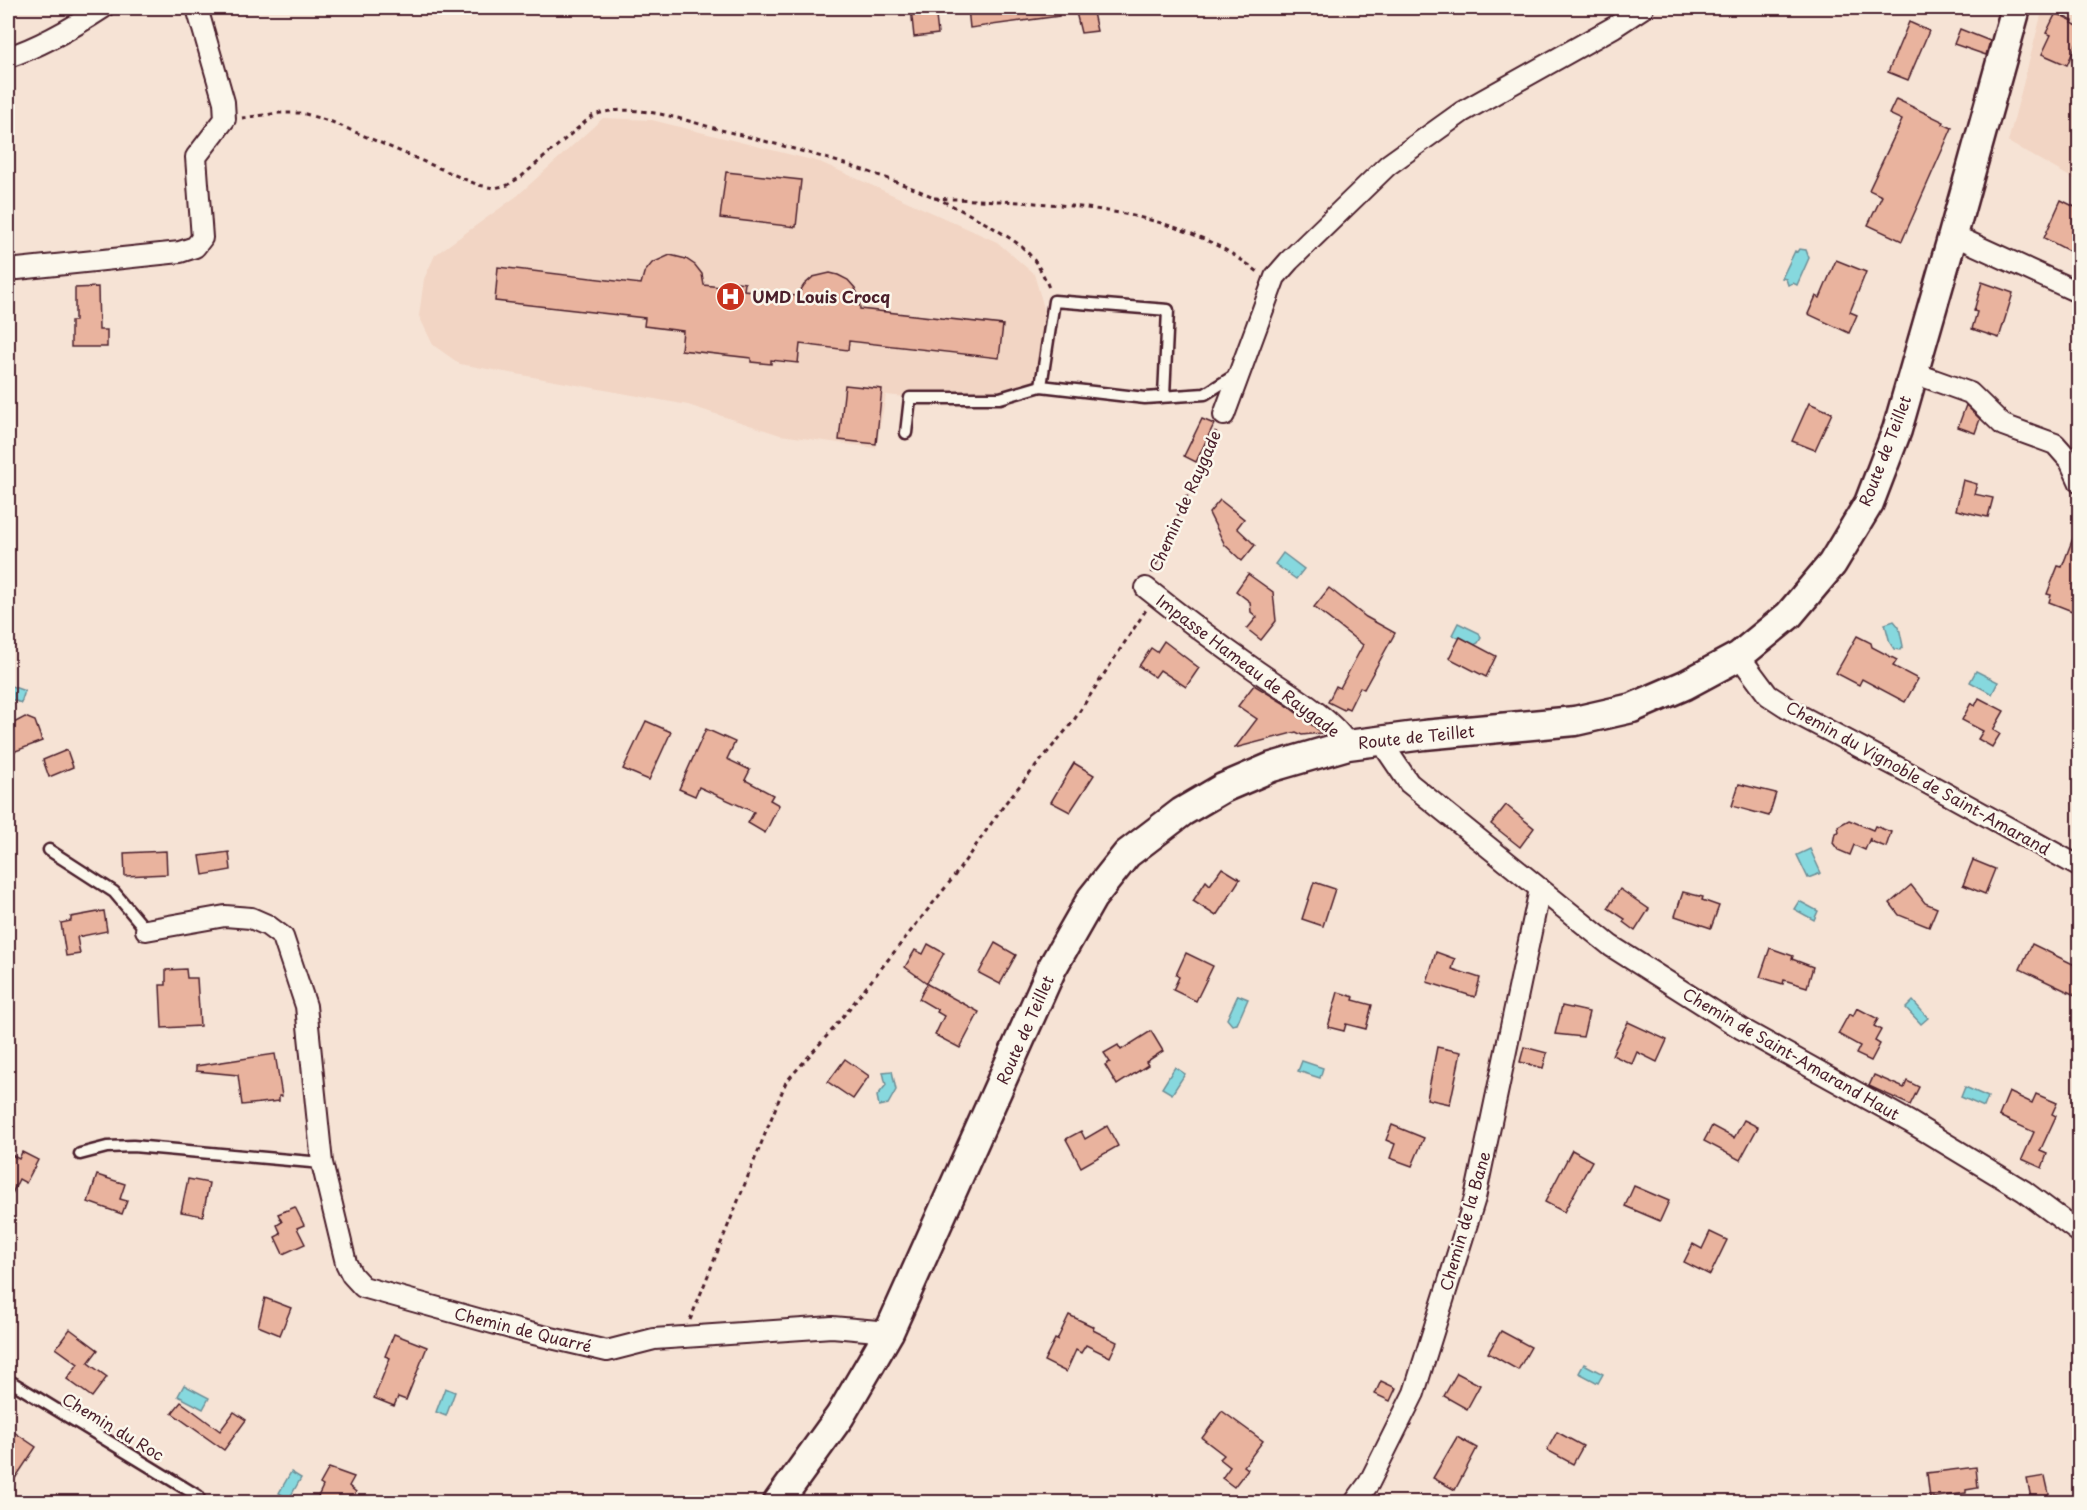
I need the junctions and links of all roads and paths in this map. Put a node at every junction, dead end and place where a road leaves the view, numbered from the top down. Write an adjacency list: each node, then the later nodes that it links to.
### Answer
1 (103, 8): 5 (street)
2 (196, 8): 6 (street)
3 (1644, 8): 10 (street)
4 (2016, 8): 8 (main road, Route de Teillet)
5 (8, 57)
6 (225, 119): 7 (path); 9 (street)
7 (932, 198): 10 (path); 12 (path)
8 (1953, 235): 11 (street); 13 (main road, Route de Teillet)
9 (8, 270)
10 (1272, 285): 14 (street)
11 (2079, 293)
12 (1054, 301): 15 (lane); 16 (lane)
13 (1914, 372): 19 (street); 21 (main road, Route de Teillet)
14 (1240, 373): 16 (lane); 17 (street)
15 (1041, 386): 16 (lane); 18 (lane)
16 (1164, 396)
17 (1224, 415): 20 (path, Chemin de Raygade)
18 (906, 433)
19 (2079, 483)
20 (1151, 592): 23 (street, Impasse Hameau de Raygade); 32 (path, Chemin de Raygade)
21 (1739, 656): 22 (main road, Route de Teillet); 25 (street, Chemin du Vignoble de Saint-Amarand)
22 (1384, 740): 23 (main road, Route de Teillet); 26 (street, Chemin de Saint-Amarand Haut)
23 (1348, 745): 31 (main road, Route de Teillet)
24 (49, 850): 27 (lane)
25 (2079, 867)
26 (1540, 889): 30 (street, Chemin de Saint-Amarand Haut); 36 (street, Chemin de la Bane)
27 (146, 930): 29 (street, Chemin de Quarré)
28 (80, 1154): 29 (lane)
29 (322, 1163): 32 (street, Chemin de Quarré)
30 (2079, 1233)
31 (889, 1332): 32 (street, Chemin de Quarré); 35 (main road, Route de Teillet)
32 (683, 1337)
33 (8, 1380): 34 (lane, Chemin du Roc)
34 (200, 1503)
35 (778, 1503)
36 (1355, 1503)

